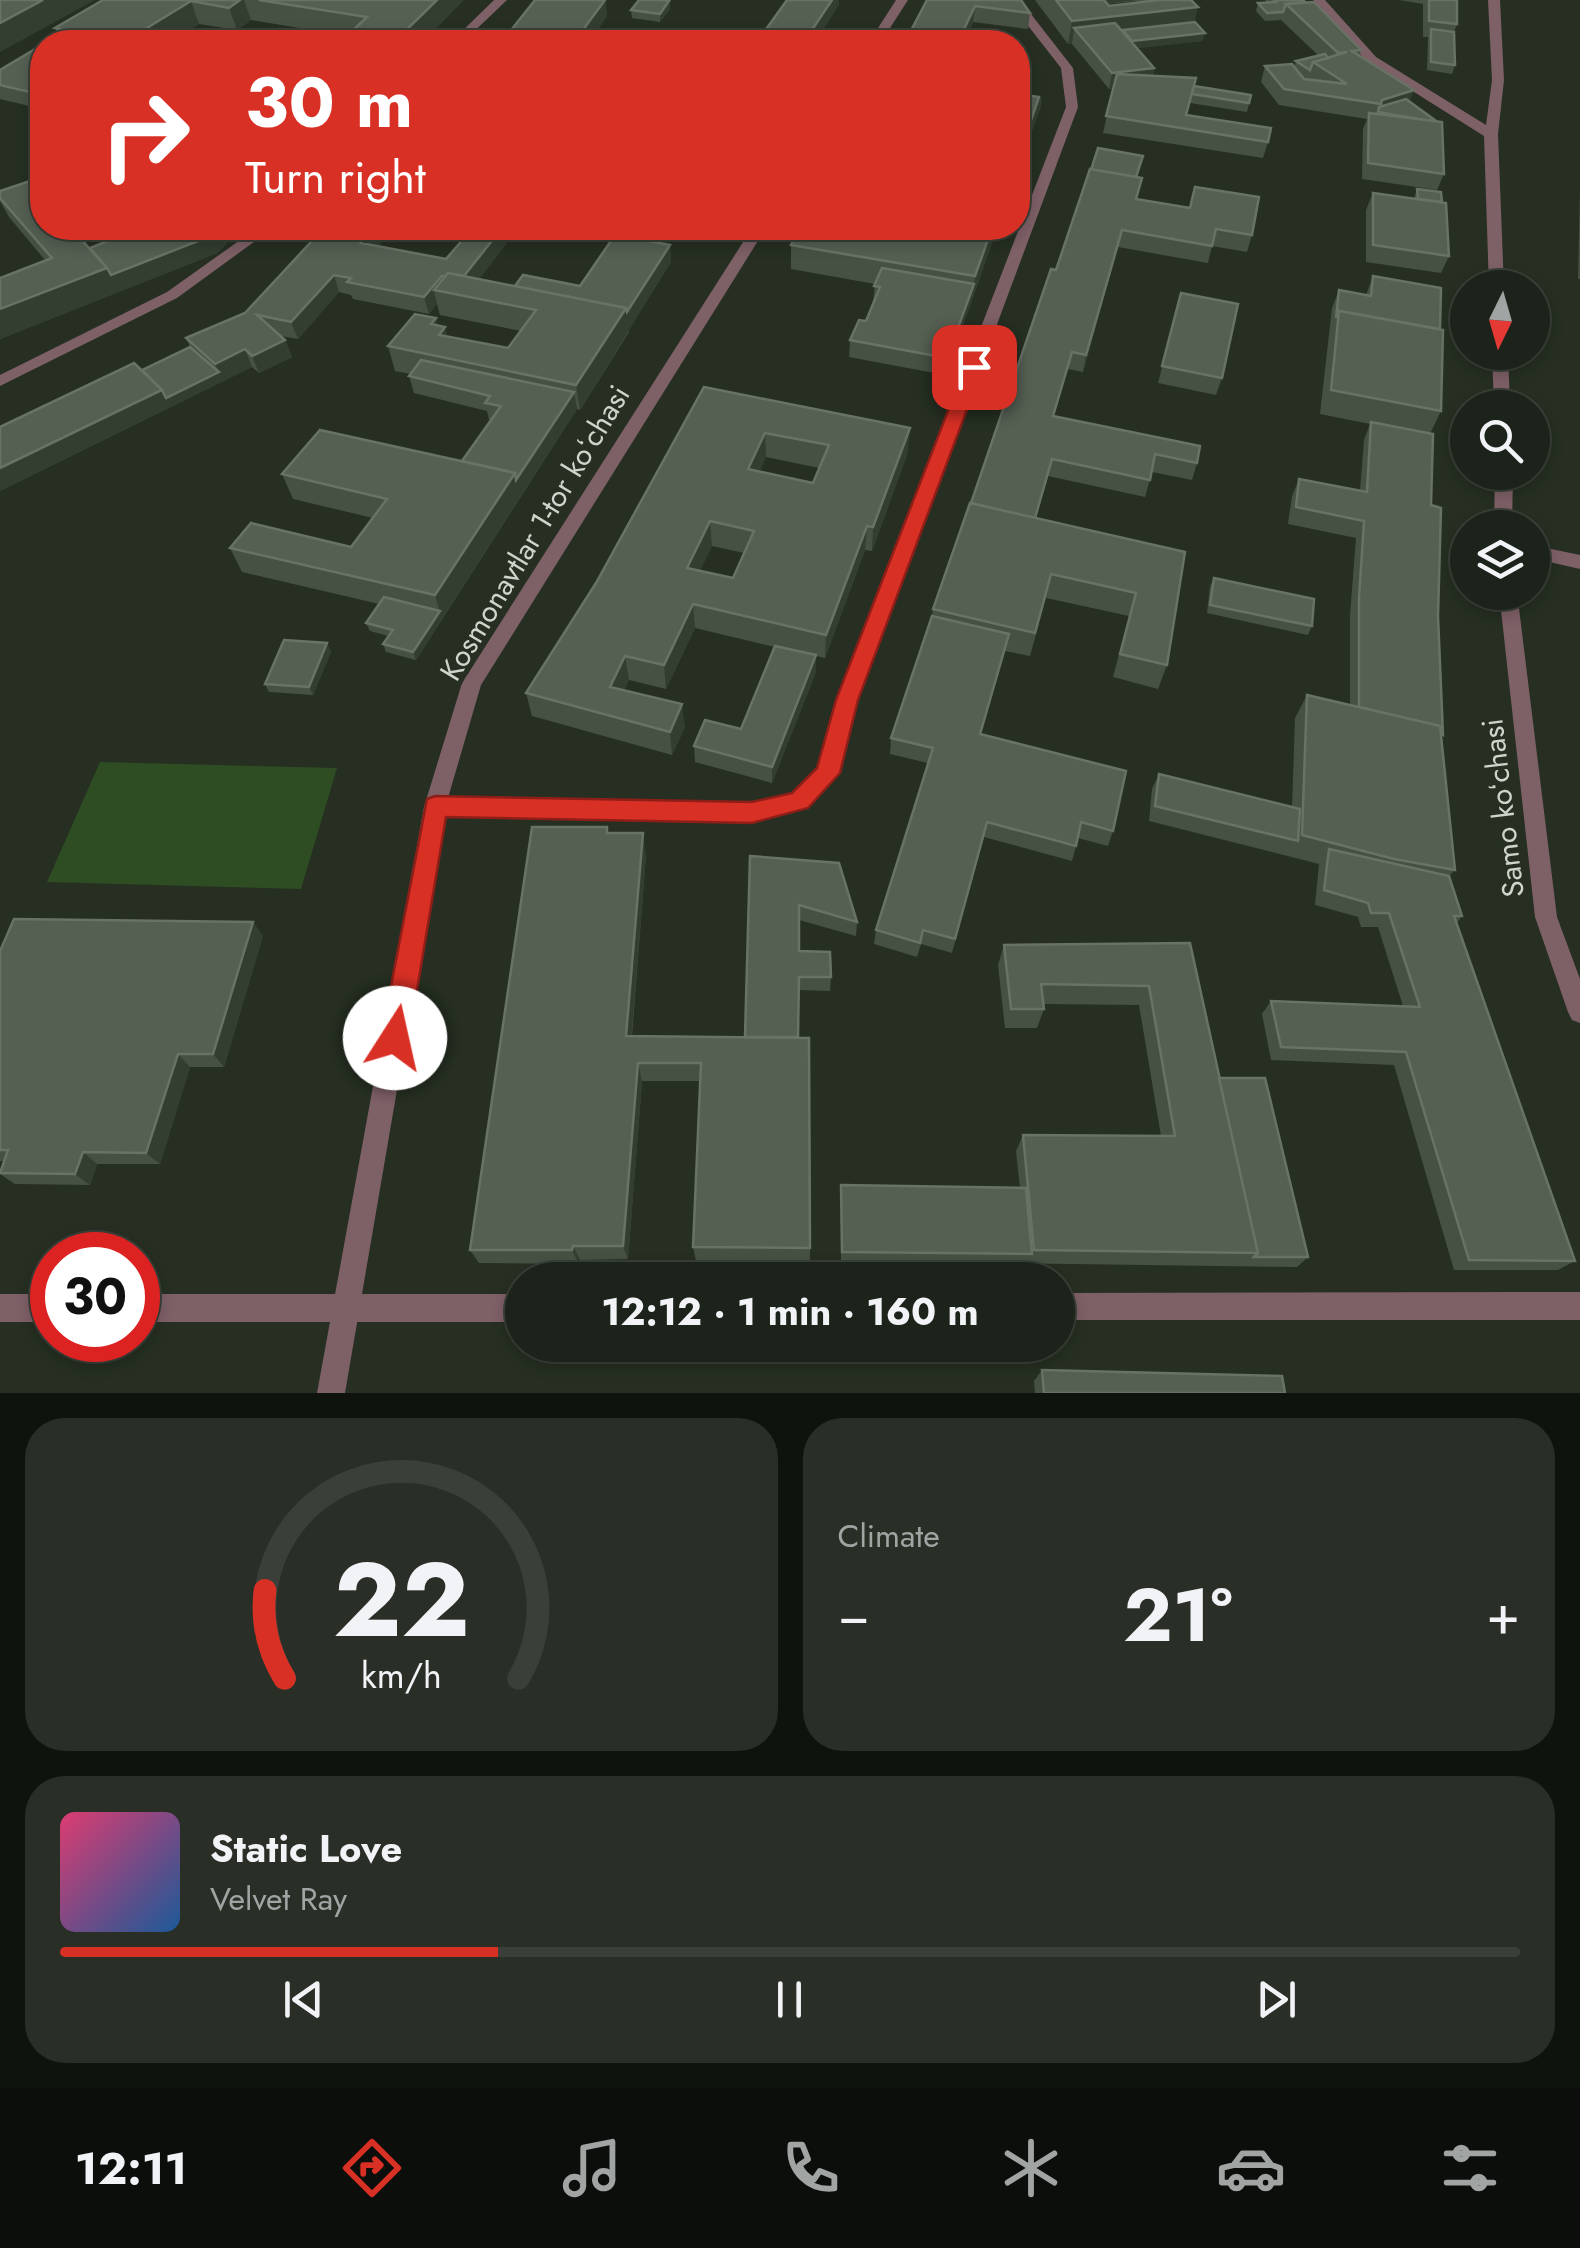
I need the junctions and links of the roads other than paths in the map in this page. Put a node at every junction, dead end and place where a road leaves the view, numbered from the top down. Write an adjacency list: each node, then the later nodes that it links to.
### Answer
1 (501, 0): 6 (street)
2 (902, 0): 7 (street)
3 (1014, 0): 9 (street)
4 (1319, 0): 8 (street)
5 (1494, 0): 8 (street)
6 (469, 30)
7 (883, 30)
8 (1491, 134): 13 (street)
9 (1030, 218)
10 (249, 240): 14 (street)
11 (751, 240): 18 (street, Kosmonavtlar 1-tor koʻchasi)
12 (1022, 240): 18 (street)
13 (1496, 270)
14 (0, 380)
15 (1550, 555): 16 (street)
16 (1580, 562)
17 (1510, 610): 19 (street, Samo koʻchasi)
18 (435, 806): 25 (street, Kosmonavtlar 1-tor koʻchasi)
19 (1580, 1012)
20 (1580, 1306): 21 (street)
21 (1075, 1307)
22 (0, 1308): 23 (street)
23 (30, 1308)
24 (160, 1308): 25 (street)
25 (348, 1308): 26 (street); 27 (street, Kosmonavtlar 1-tor koʻchasi)
26 (505, 1308)
27 (331, 1393)

